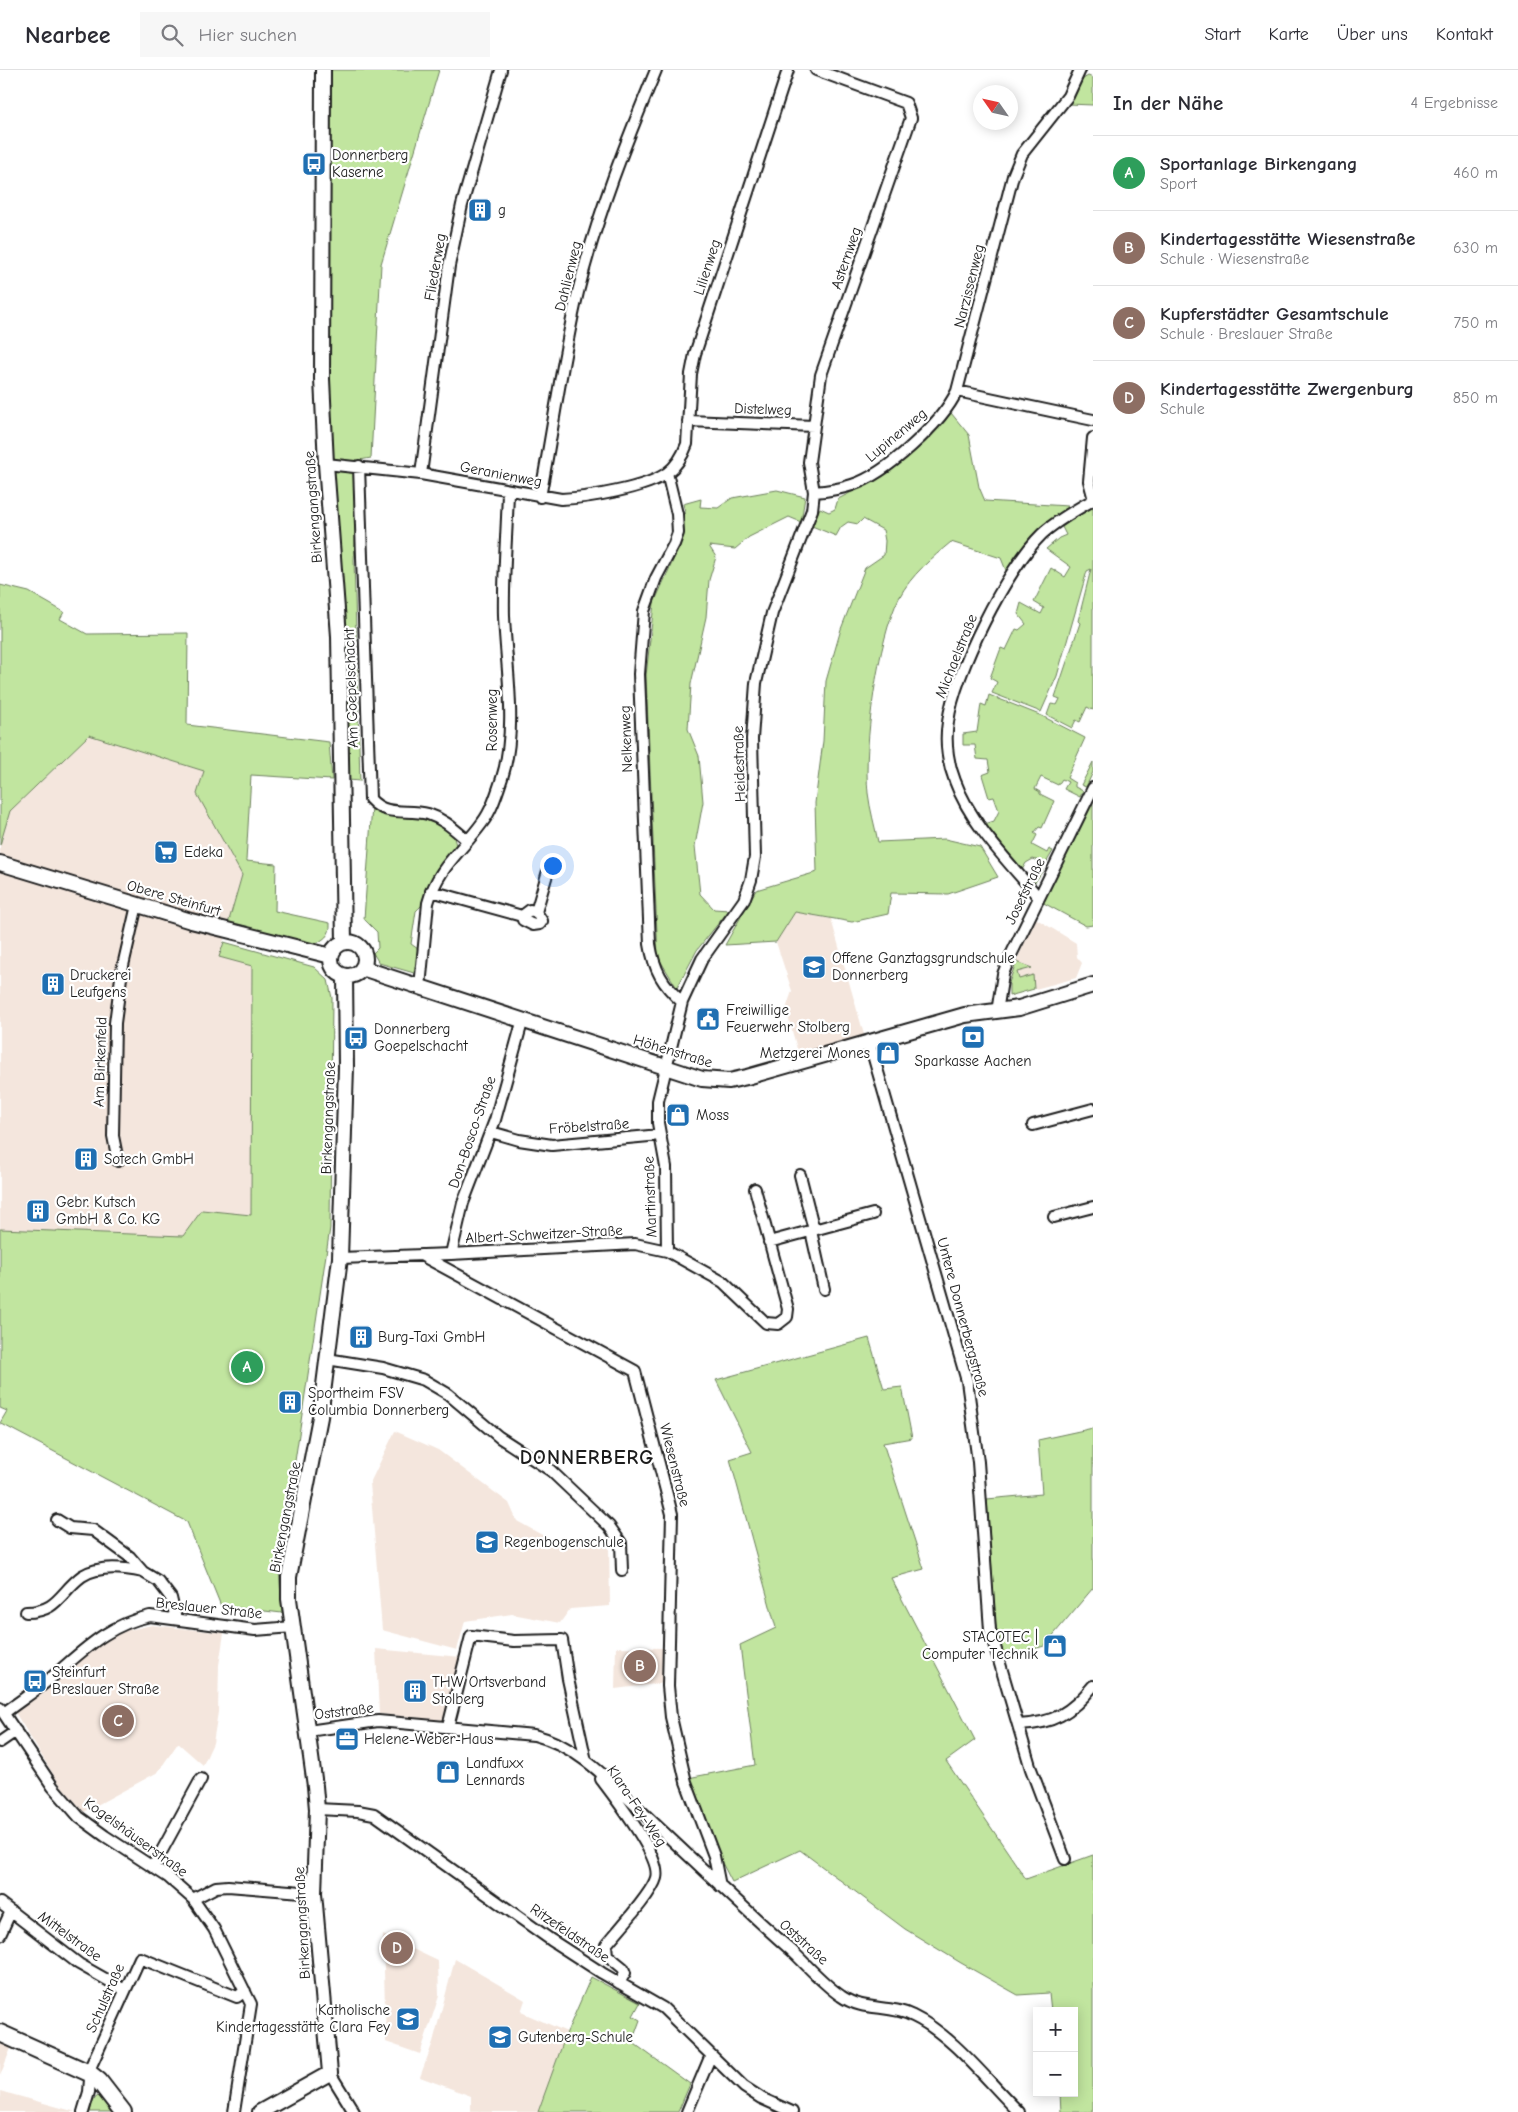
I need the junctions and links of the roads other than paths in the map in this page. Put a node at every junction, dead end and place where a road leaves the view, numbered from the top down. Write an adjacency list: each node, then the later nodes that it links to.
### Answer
1 (323, 70): 12 (street, Birkengangstraße)
2 (501, 70): 15 (street, Fliederweg)
3 (656, 70): 19 (street, Dahlienweg)
4 (788, 70): 9 (street, Lilienweg)
5 (816, 70): 10 (street, Asternweg)
6 (1080, 70): 7 (street, Narzissenweg)
7 (957, 391): 8 (street); 17 (street, Lupinenweg)
8 (1093, 420)
9 (688, 421): 10 (street, Distelweg); 14 (street, Lilienweg)
10 (814, 426): 17 (street, Heidestraße)
11 (1093, 438): 18 (street)
12 (326, 464): 13 (street, Geranienweg); 28 (street, Birkengangstraße)
13 (359, 466): 15 (street, Geranienweg); 22 (street, Am Goepelschacht)
14 (667, 473): 19 (street, Geranienweg); 34 (street, Nelkenweg)
15 (421, 474): 16 (street, Geranienweg)
16 (508, 491): 19 (street, Geranienweg); 22 (street, Rosenweg)
17 (814, 492): 34 (street, Heidestraße)
18 (1093, 496)
19 (540, 497)
20 (1093, 500): 26 (street, Michaelstraße)
21 (1093, 788): 26 (street, Josefstraße)
22 (467, 840): 25 (street, Rosenweg)
23 (5, 864): 27 (street, Obere Steinfurt)
24 (548, 871): 25 (street)
25 (431, 891): 33 (street, Rosenweg)
26 (1038, 898): 35 (street, Josefstraße)
27 (137, 905): 29 (street, Obere Steinfurt); 43 (street, Am Birkenfeld)
28 (344, 942): 29 (street); 30 (street)
29 (331, 956): 31 (street)
30 (362, 968): 31 (street); 33 (street, Höhenstraße)
31 (345, 976): 54 (street, Birkengangstraße)
32 (1093, 985): 35 (street, Höhenstraße)
33 (420, 987): 36 (street, Höhenstraße)
34 (682, 1002): 38 (street, Heidestraße)
35 (998, 1012): 37 (street, Höhenstraße)
36 (523, 1019): 38 (street, Höhenstraße); 41 (street, Don-Bosco-Straße)
37 (869, 1041): 38 (street, Höhenstraße); 65 (street, Untere Donnerbergstraße)
38 (666, 1068): 42 (street, Martinstraße)
39 (1093, 1110): 40 (street)
40 (1033, 1125)
41 (491, 1132): 42 (street, Fröbelstraße); 52 (street, Don-Bosco-Straße)
42 (660, 1135): 51 (street, Martinstraße)
43 (118, 1161)
44 (800, 1175): 49 (street)
45 (755, 1189): 50 (street, Martinstraße)
46 (1093, 1207): 48 (street)
47 (873, 1214): 49 (street)
48 (1054, 1217)
49 (813, 1230): 50 (street); 55 (street)
50 (769, 1242): 51 (street, Martinstraße)
51 (667, 1251): 52 (street, Albert-Schweitzer-Straße)
52 (451, 1254): 53 (street, Albert-Schweitzer-Straße)
53 (421, 1255): 54 (street); 75 (street, Wiesenstraße)
54 (340, 1258): 56 (street, Birkengangstraße)
55 (824, 1289)
56 (327, 1359): 58 (street); 62 (street, Birkengangstraße)
57 (56, 1520): 59 (street)
58 (622, 1570)
59 (143, 1572): 60 (street); 61 (street)
60 (26, 1612)
61 (176, 1618): 62 (street, Breslauer Straße); 64 (street, Breslauer Straße)
62 (293, 1626): 68 (street, Birkengangstraße)
63 (1093, 1686): 65 (street)
64 (2, 1710): 67 (street, Kogelshäuserstraße)
65 (1018, 1725): 73 (street, Untere Donnerbergstraße)
66 (448, 1727): 68 (street, Oststraße); 70 (street, Oststraße); 70 (street)
67 (16, 1731): 69 (street); 74 (street, Kogelshäuserstraße)
68 (308, 1731): 72 (street, Birkengangstraße)
69 (0, 1742)
70 (590, 1765): 75 (street, Oststraße); 81 (street, Klara-Fey-Weg)
71 (202, 1779): 74 (street)
72 (317, 1809): 76 (street, Birkengangstraße); 81 (street, Ritzefeldstraße)
73 (1066, 1860)
74 (154, 1867): 77 (street, Kogelshäuserstraße)
75 (720, 1886): 95 (street, Oststraße)
76 (314, 1893): 77 (street); 87 (street, Birkengangstraße)
77 (193, 1899): 83 (street, Kogelshäuserstraße)
78 (0, 1903): 79 (street, Mittelstraße)
79 (11, 1911): 80 (street); 82 (street, Mittelstraße)
80 (0, 1935)
81 (619, 1984): 85 (street, Ritzefeldstraße)
82 (125, 1990): 83 (street, Schulstraße); 86 (street, Schulstraße)
83 (245, 1991): 90 (street, Kogelshäuserstraße)
84 (0, 2032): 86 (main road)
85 (711, 2055): 93 (street); 94 (street, Ritzefeldstraße)
86 (89, 2073): 88 (street, Schulstraße); 89 (main road)
87 (330, 2073): 91 (street); 92 (street)
88 (83, 2112)
89 (123, 2112)
90 (234, 2112)
91 (260, 2112)
92 (354, 2112)
93 (687, 2112)
94 (792, 2112)
95 (1020, 2112)

